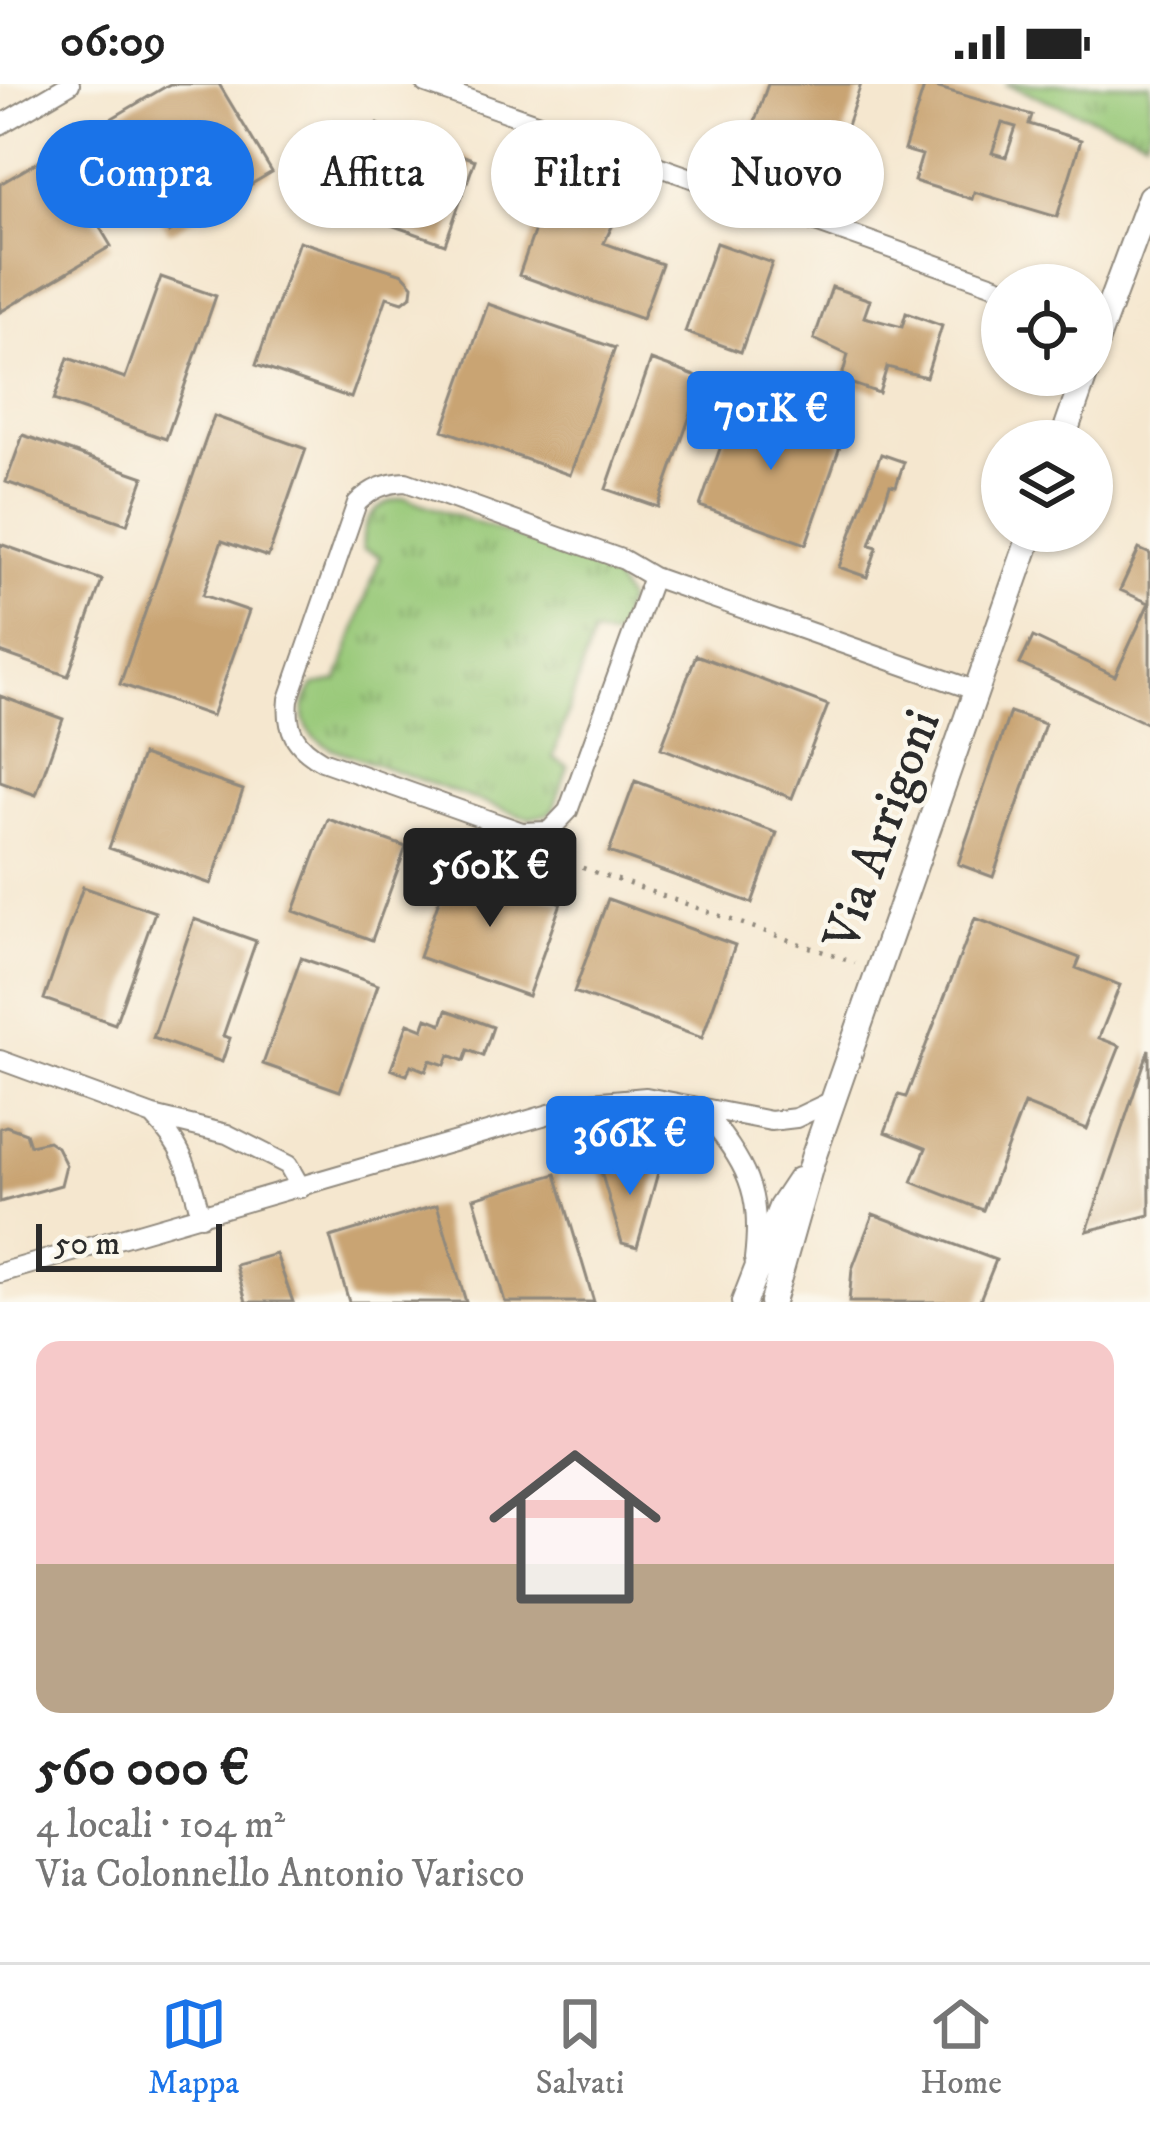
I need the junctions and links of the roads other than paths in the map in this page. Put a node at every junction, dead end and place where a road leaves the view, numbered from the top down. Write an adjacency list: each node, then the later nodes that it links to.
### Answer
1 (70, 84): 3 (street)
2 (426, 84): 5 (street)
3 (0, 125)
4 (1150, 197): 6 (street)
5 (981, 281)
6 (1113, 284)
7 (1025, 552): 9 (street, Via Arrigoni)
8 (653, 577): 8 (street); 9 (street)
9 (977, 691): 11 (street, Via Arrigoni)
10 (0, 1060): 13 (street)
11 (834, 1100): 12 (street); 14 (street, Via Arrigoni)
12 (704, 1111): 15 (street); 18 (street)
13 (153, 1116): 15 (street); 16 (street)
14 (813, 1158): 18 (street, Via Arrigoni); 20 (street, Via Arrigoni)
15 (301, 1188): 16 (street)
16 (201, 1216): 17 (street)
17 (0, 1273)
18 (752, 1274): 19 (street, Via Arrigoni)
19 (744, 1302)
20 (772, 1302)

